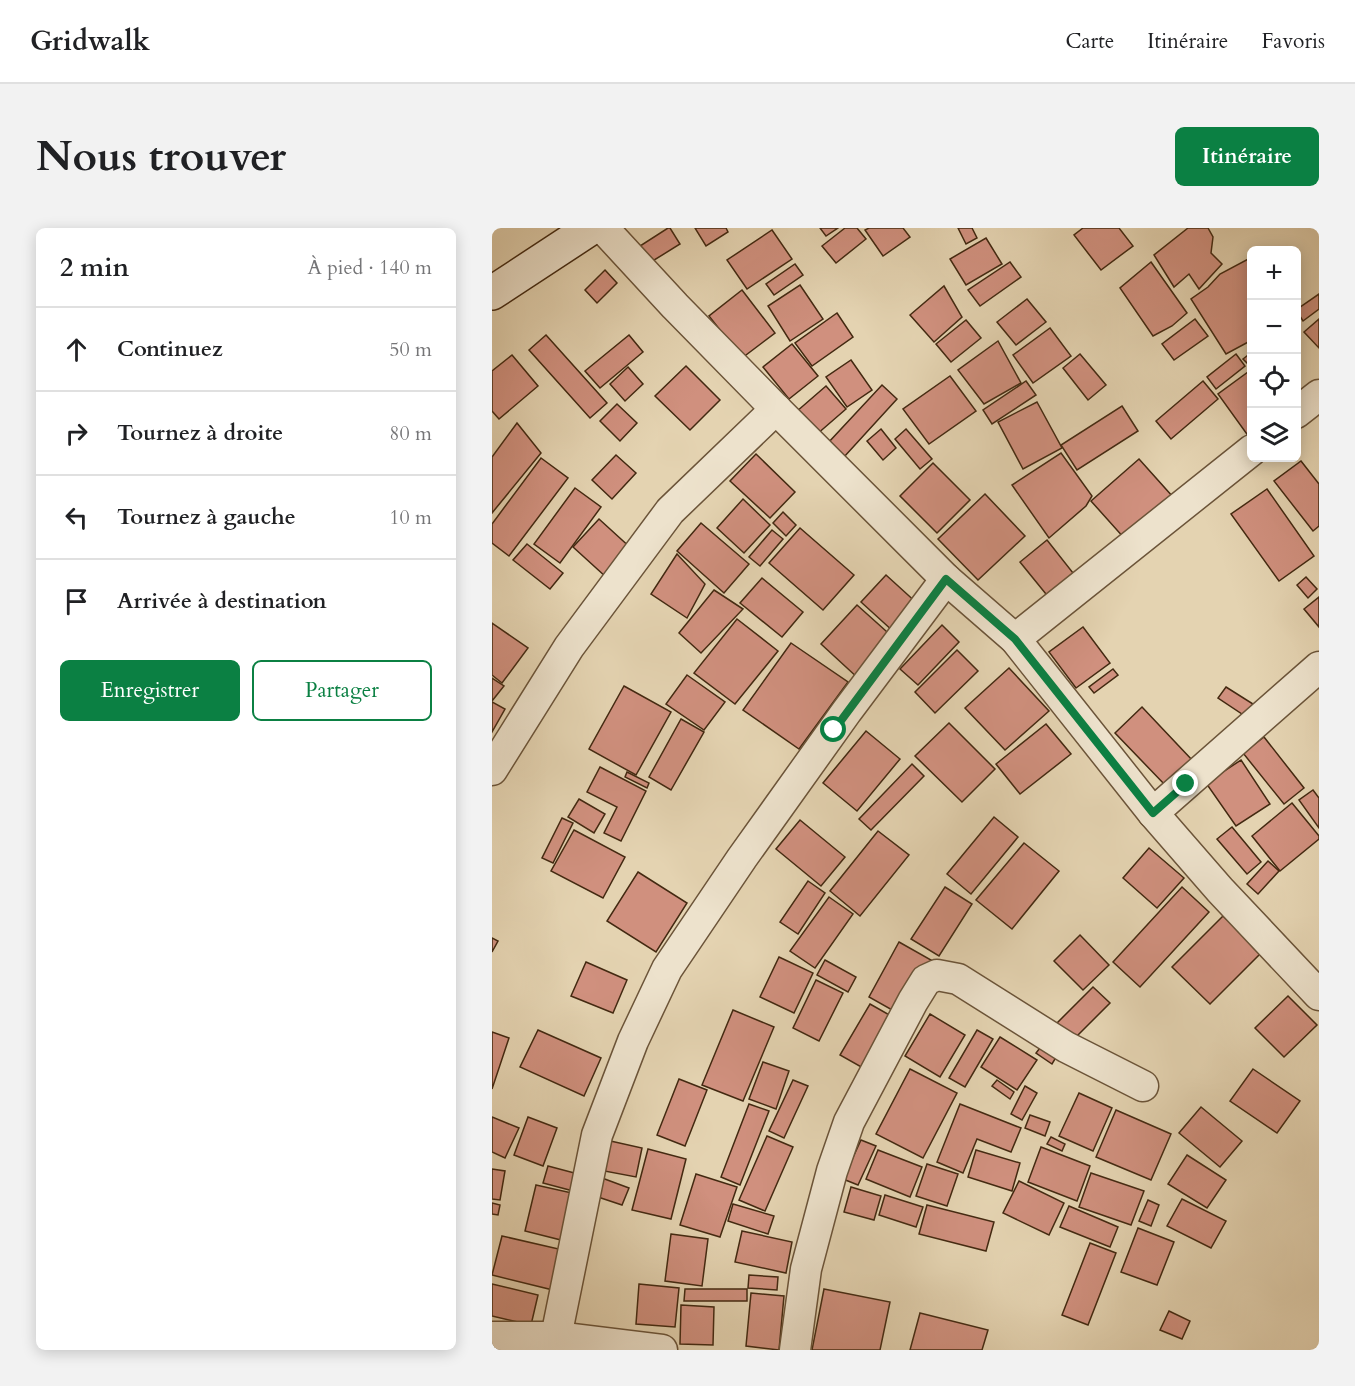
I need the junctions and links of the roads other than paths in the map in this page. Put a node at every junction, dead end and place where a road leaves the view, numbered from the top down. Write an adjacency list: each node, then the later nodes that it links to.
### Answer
1 (591, 228): 3 (street)
2 (603, 228): 6 (street)
3 (492, 293)
4 (1319, 395): 5 (street)
5 (1301, 409)
6 (776, 410): 8 (street); 11 (street)
7 (1247, 453): 9 (street)
8 (946, 579): 9 (street); 16 (street)
9 (1015, 639): 12 (street)
10 (1319, 667): 12 (street)
11 (492, 770)
12 (1153, 813): 13 (street)
13 (1319, 995)
14 (1143, 1086): 18 (street)
15 (492, 1336): 16 (street)
16 (555, 1343): 17 (street)
17 (662, 1350)
18 (795, 1350)

